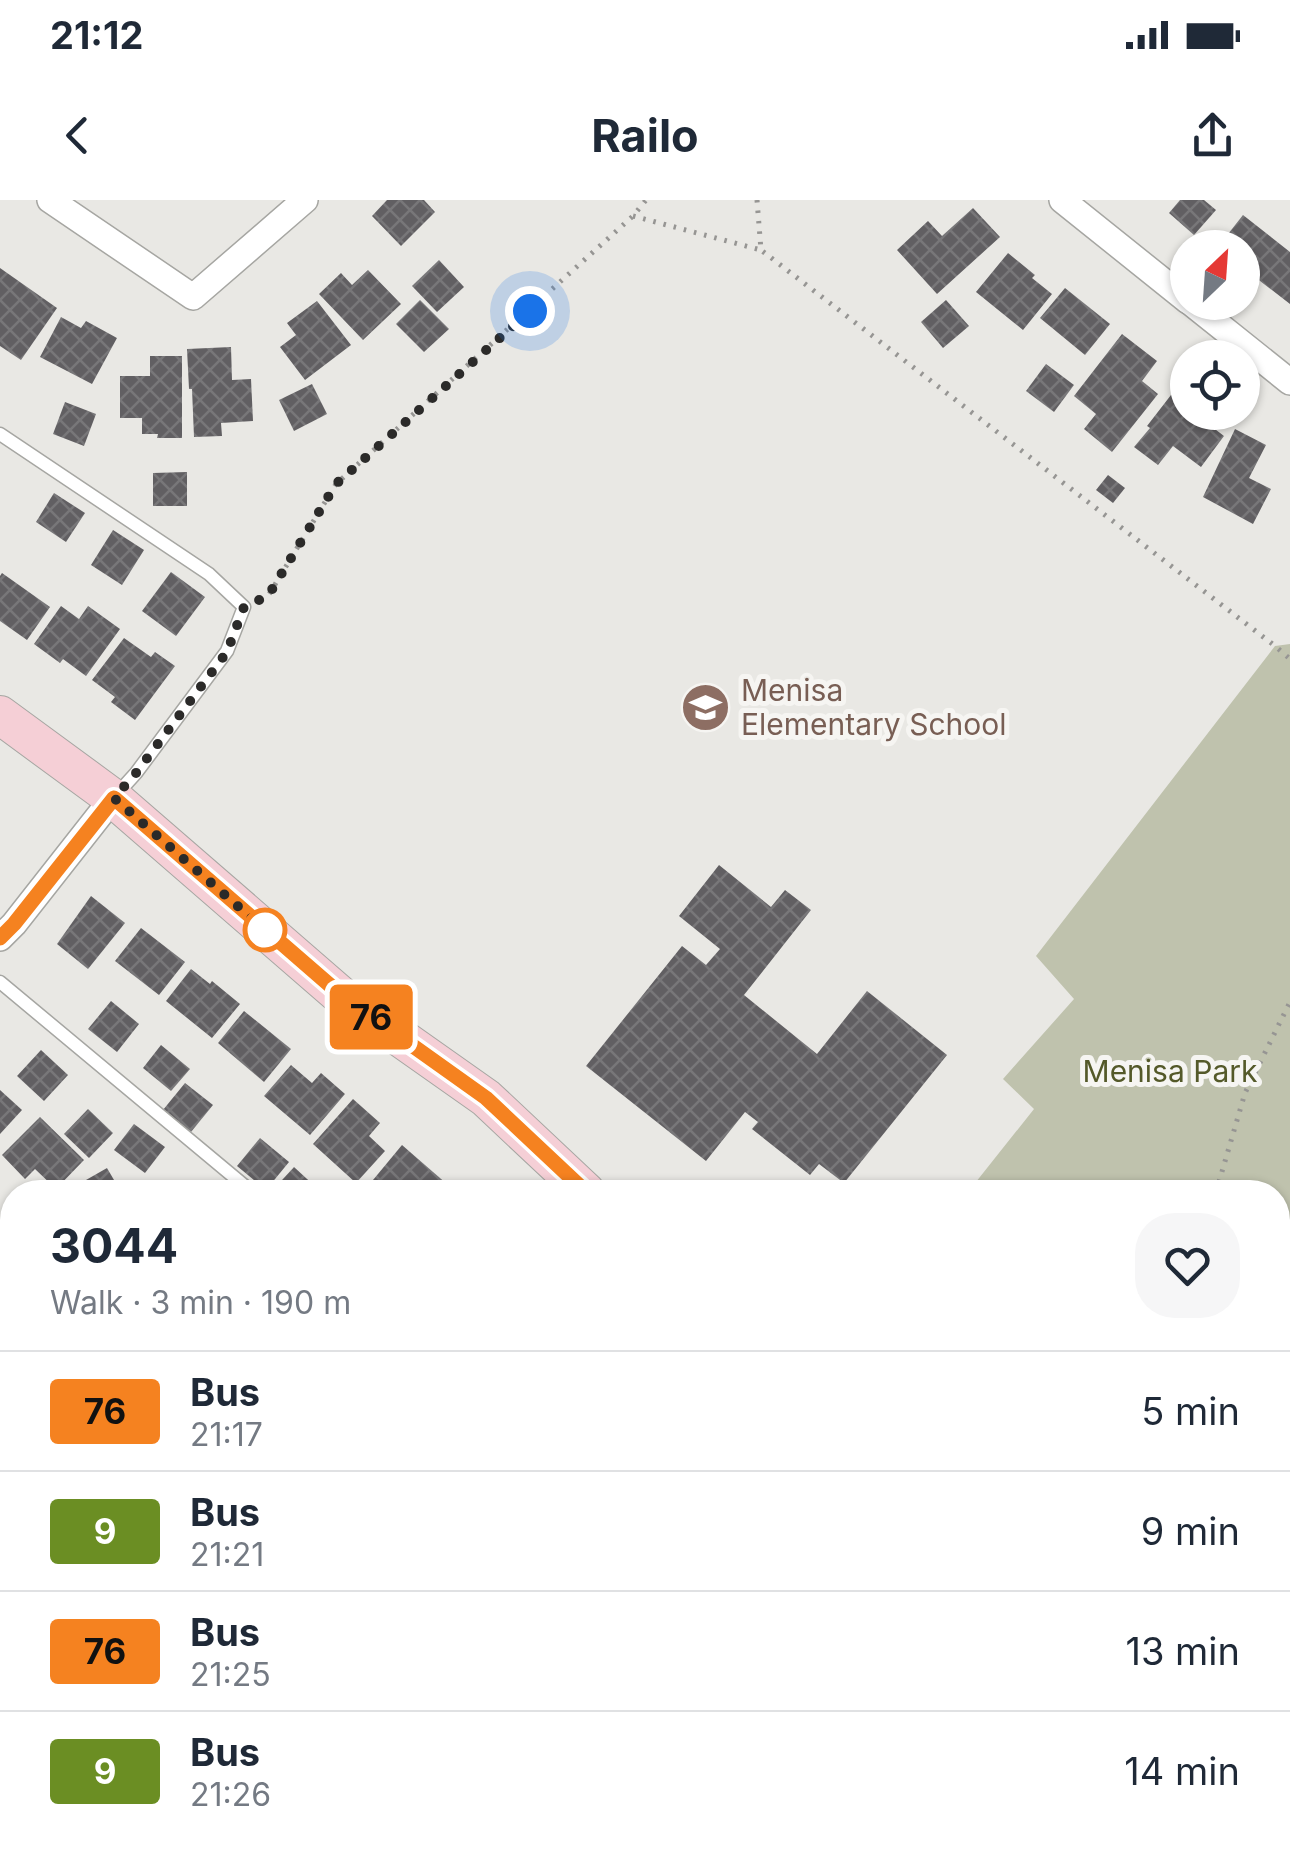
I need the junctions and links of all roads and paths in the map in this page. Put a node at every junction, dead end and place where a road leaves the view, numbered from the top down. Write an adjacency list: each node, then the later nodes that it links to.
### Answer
1 (50, 200): 2 (street)
2 (305, 200)
3 (646, 200): 6 (path)
4 (757, 200): 7 (path)
5 (1062, 200): 8 (street)
6 (633, 216): 7 (path); 12 (path)
7 (761, 250): 13 (path)
8 (1170, 287)
9 (1212, 320): 10 (street)
10 (1290, 382)
11 (0, 434): 12 (lane)
12 (244, 607): 15 (lane)
13 (1290, 660)
14 (0, 715): 15 (street)
15 (114, 798): 16 (street); 20 (street)
16 (0, 938)
17 (0, 982): 19 (lane)
18 (1290, 1002): 21 (path)
19 (238, 1180)
20 (573, 1180)
21 (1220, 1180)

